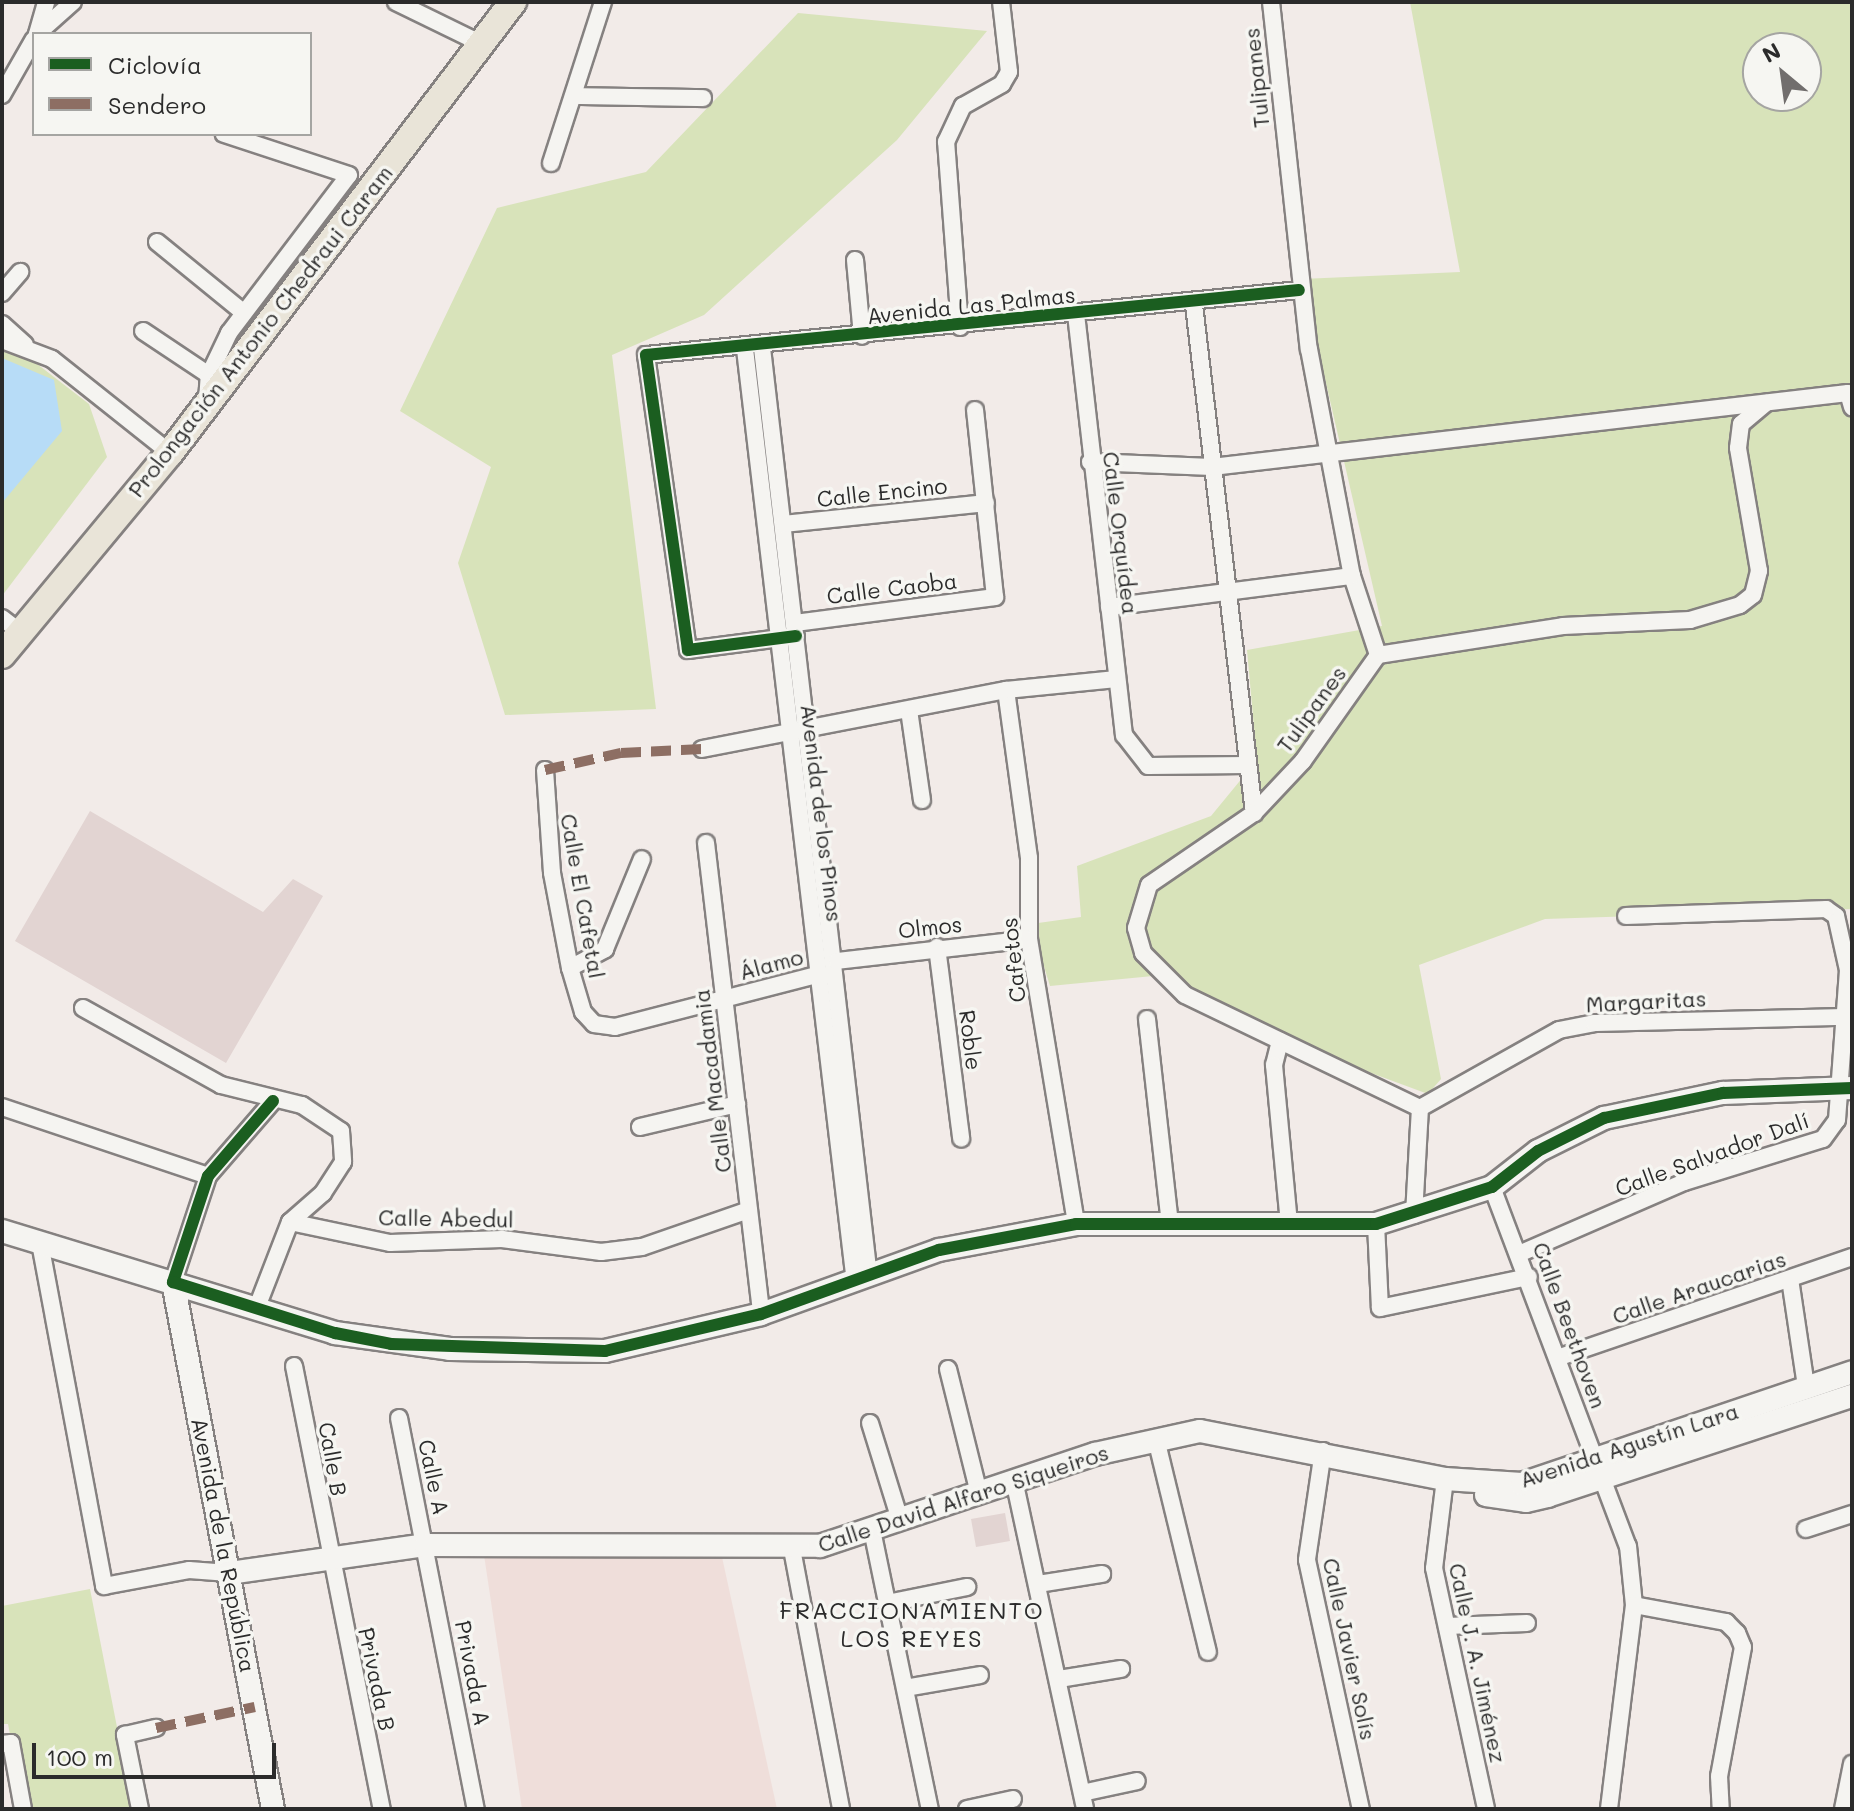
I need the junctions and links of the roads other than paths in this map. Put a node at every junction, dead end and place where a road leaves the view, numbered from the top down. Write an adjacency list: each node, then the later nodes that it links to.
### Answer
1 (46, 2): 9 (street)
2 (73, 2): 10 (street)
3 (396, 2): 12 (street)
4 (513, 2): 12 (main road, Prolongación Antonio Chedraui Caram)
5 (603, 2): 14 (street)
6 (993, 2): 7 (street)
7 (1001, 2): 27 (street)
8 (1271, 2): 21 (street, Tulipanes)
9 (38, 32)
10 (39, 32)
11 (32, 42): 13 (street)
12 (482, 44): 35 (main road, Prolongación Antonio Chedraui Caram)
13 (4, 89)
14 (574, 96): 15 (street); 17 (street)
15 (703, 98)
16 (230, 136): 24 (street)
17 (551, 163)
18 (157, 242): 24 (street)
19 (855, 260): 29 (street)
20 (20, 272): 22 (street)
21 (1299, 290): 23 (street, Avenida Las Palmas); 39 (street, Tulipanes)
22 (2, 293)
23 (1194, 305): 25 (street, Avenida Las Palmas); 41 (street)
24 (244, 313): 33 (street)
25 (1076, 314): 27 (street, Avenida Las Palmas); 40 (street, Calle Orquídea)
26 (2, 324): 31 (street)
27 (960, 327): 29 (street, Avenida Las Palmas)
28 (143, 331): 33 (street)
29 (862, 336): 32 (street, Avenida Las Palmas)
30 (2, 340): 31 (street)
31 (26, 346): 38 (street)
32 (753, 348): 43 (street, Avenida de los Pinos); 49 (street, Avenida de los Pinos); 50 (street, Avenida Las Palmas)
33 (209, 375): 35 (street)
34 (1766, 403): 36 (street); 39 (street); 52 (street)
35 (207, 406): 38 (main road, Prolongación Antonio Chedraui Caram)
36 (1852, 407)
37 (975, 410): 42 (street)
38 (170, 453): 47 (main road, Prolongación Antonio Chedraui Caram)
39 (1329, 456): 41 (street); 44 (street, Tulipanes)
40 (1090, 462): 41 (street); 46 (street, Calle Orquídea)
41 (1212, 467): 45 (street)
42 (986, 503): 43 (street, Calle Encino); 48 (street, Calle Caoba)
43 (784, 524): 48 (street, Avenida de los Pinos)
44 (1352, 576): 45 (street); 52 (street, Tulipanes)
45 (1227, 590): 46 (street); 59 (street)
46 (1109, 607): 53 (street, Calle Orquídea)
47 (11, 625): 51 (main road, Prolongación Antonio Chedraui Caram)
48 (796, 630): 49 (street, Calle Caoba); 56 (street, Avenida de los Pinos)
49 (778, 638): 50 (street, Calle Caoba); 57 (street, Avenida de los Pinos)
50 (688, 650)
51 (2, 655)
52 (1378, 655): 62 (street, Tulipanes)
53 (1116, 679): 54 (street); 59 (street, Calle Orquídea)
54 (1006, 690): 55 (street); 68 (street, Cafetos)
55 (909, 710): 56 (street); 61 (street)
56 (805, 725): 57 (street); 65 (street, Avenida de los Pinos)
57 (789, 736): 58 (street); 66 (street, Avenida de los Pinos)
58 (702, 749)
59 (1247, 765): 62 (street)
60 (545, 770): 71 (street, Calle El Cafetal)
61 (922, 800)
62 (1254, 813): 80 (street, Tulipanes)
63 (706, 843): 74 (street, Calle Macadamia)
64 (642, 859): 71 (street)
65 (825, 866): 66 (street); 70 (street, Avenida de los Pinos)
66 (807, 869): 72 (street, Avenida de los Pinos)
67 (1626, 916): 77 (street, Calle Salvador Dalí)
68 (1029, 939): 69 (street, Olmos); 94 (street, Cafetos)
69 (937, 947): 70 (street, Olmos); 87 (street, Roble)
70 (837, 961): 73 (street, Avenida de los Pinos)
71 (570, 968): 79 (street, Calle El Cafetal)
72 (820, 974): 74 (street, Álamo); 75 (street, Avenida de los Pinos)
73 (841, 997): 75 (street); 104 (street, Avenida de los Pinos)
74 (725, 999): 79 (street, Álamo); 83 (street, Calle Macadamia)
75 (822, 999): 104 (street, Avenida de los Pinos)
76 (83, 1008): 82 (street)
77 (1847, 1017): 81 (street, Calle Salvador Dalí); 85 (street, Margaritas)
78 (1147, 1019): 93 (street)
79 (594, 1024)
80 (1280, 1041): 85 (street, Tulipanes); 96 (street)
81 (1846, 1088): 89 (main road); 99 (street, Calle Salvador Dalí)
82 (273, 1101): 88 (street); 92 (street)
83 (737, 1104): 86 (street); 90 (street, Calle Macadamia)
84 (2, 1107): 88 (street)
85 (1420, 1108): 91 (street)
86 (640, 1127)
87 (961, 1138)
88 (208, 1176): 106 (street)
89 (1492, 1187): 91 (main road); 99 (street, Calle Beethoven)
90 (749, 1210): 92 (street, Calle Abedul); 108 (street, Calle Macadamia)
91 (1414, 1215): 95 (main road)
92 (290, 1222): 107 (street)
93 (1170, 1223): 94 (main road); 96 (main road)
94 (1076, 1224): 104 (main road)
95 (1376, 1224): 96 (main road); 103 (street)
96 (1289, 1225)
97 (2, 1231): 98 (main road)
98 (40, 1243): 106 (main road); 130 (street)
99 (1521, 1253): 103 (street, Calle Beethoven)
100 (1852, 1257): 101 (street, Calle Araucarias)
101 (1831, 1265): 102 (street); 105 (street, Calle Araucarias)
102 (1852, 1270)
103 (1529, 1277): 109 (street, Calle Beethoven)
104 (862, 1279): 108 (main road)
105 (1790, 1279): 109 (street, Calle Araucarias); 113 (street)
106 (173, 1282): 107 (main road); 130 (main road, Avenida de la República)
107 (257, 1307): 108 (main road)
108 (761, 1314)
109 (1560, 1357): 119 (street, Calle Beethoven)
110 (294, 1366): 129 (street, Calle B)
111 (948, 1369): 122 (street)
112 (1852, 1372): 113 (main road, Avenida Agustín Lara)
113 (1806, 1386): 119 (main road, Avenida Agustín Lara)
114 (1852, 1396): 119 (main road, Avenida Agustín Lara)
115 (399, 1418): 127 (street, Calle A)
116 (870, 1423): 124 (street)
117 (1156, 1439): 118 (main road, Calle David Alfaro Siqueiros); 121 (main road, Calle David Alfaro Siqueiros); 138 (street)
118 (1323, 1451): 120 (main road, Calle David Alfaro Siqueiros); 157 (street, Calle Javier Solís)
119 (1599, 1466): 120 (main road, Avenida Agustín Lara); 135 (street, Calle Beethoven)
120 (1445, 1479): 137 (street, Calle J. A. Jiménez)
121 (1014, 1480): 122 (main road, Calle David Alfaro Siqueiros); 132 (street)
122 (979, 1493): 124 (main road, Calle David Alfaro Siqueiros)
123 (1852, 1514): 125 (street)
124 (900, 1520): 126 (main road, Calle David Alfaro Siqueiros)
125 (1806, 1529)
126 (872, 1530): 128 (main road, Calle David Alfaro Siqueiros); 134 (street)
127 (426, 1545): 128 (main road, Calle David Alfaro Siqueiros); 129 (main road, Calle David Alfaro Siqueiros); 153 (street, Privada A)
128 (792, 1549): 154 (street)
129 (328, 1559): 130 (main road, Calle David Alfaro Siqueiros); 152 (street, Privada B)
130 (229, 1573): 151 (main road, Avenida de la República)
131 (1102, 1574): 132 (street)
132 (1038, 1584): 141 (street)
133 (967, 1587): 134 (street)
134 (887, 1603): 142 (street)
135 (1634, 1605): 159 (street, Calle Beethoven); 160 (street)
136 (1527, 1623): 137 (street)
137 (1447, 1626): 158 (street, Calle J. A. Jiménez)
138 (1208, 1652)
139 (1121, 1669): 141 (street)
140 (980, 1675): 142 (street)
141 (1059, 1679): 148 (street)
142 (905, 1688): 155 (street)
143 (156, 1728): 150 (street)
144 (2, 1744): 149 (street)
145 (1852, 1764): 161 (street)
146 (1137, 1781): 148 (street)
147 (1013, 1799): 156 (street)
148 (1083, 1801)
149 (23, 1809)
150 (140, 1809)
151 (273, 1809)
152 (382, 1809)
153 (476, 1809)
154 (841, 1809)
155 (930, 1809)
156 (967, 1809)
157 (1361, 1809)
158 (1486, 1809)
159 (1609, 1809)
160 (1721, 1809)
161 (1843, 1809)

